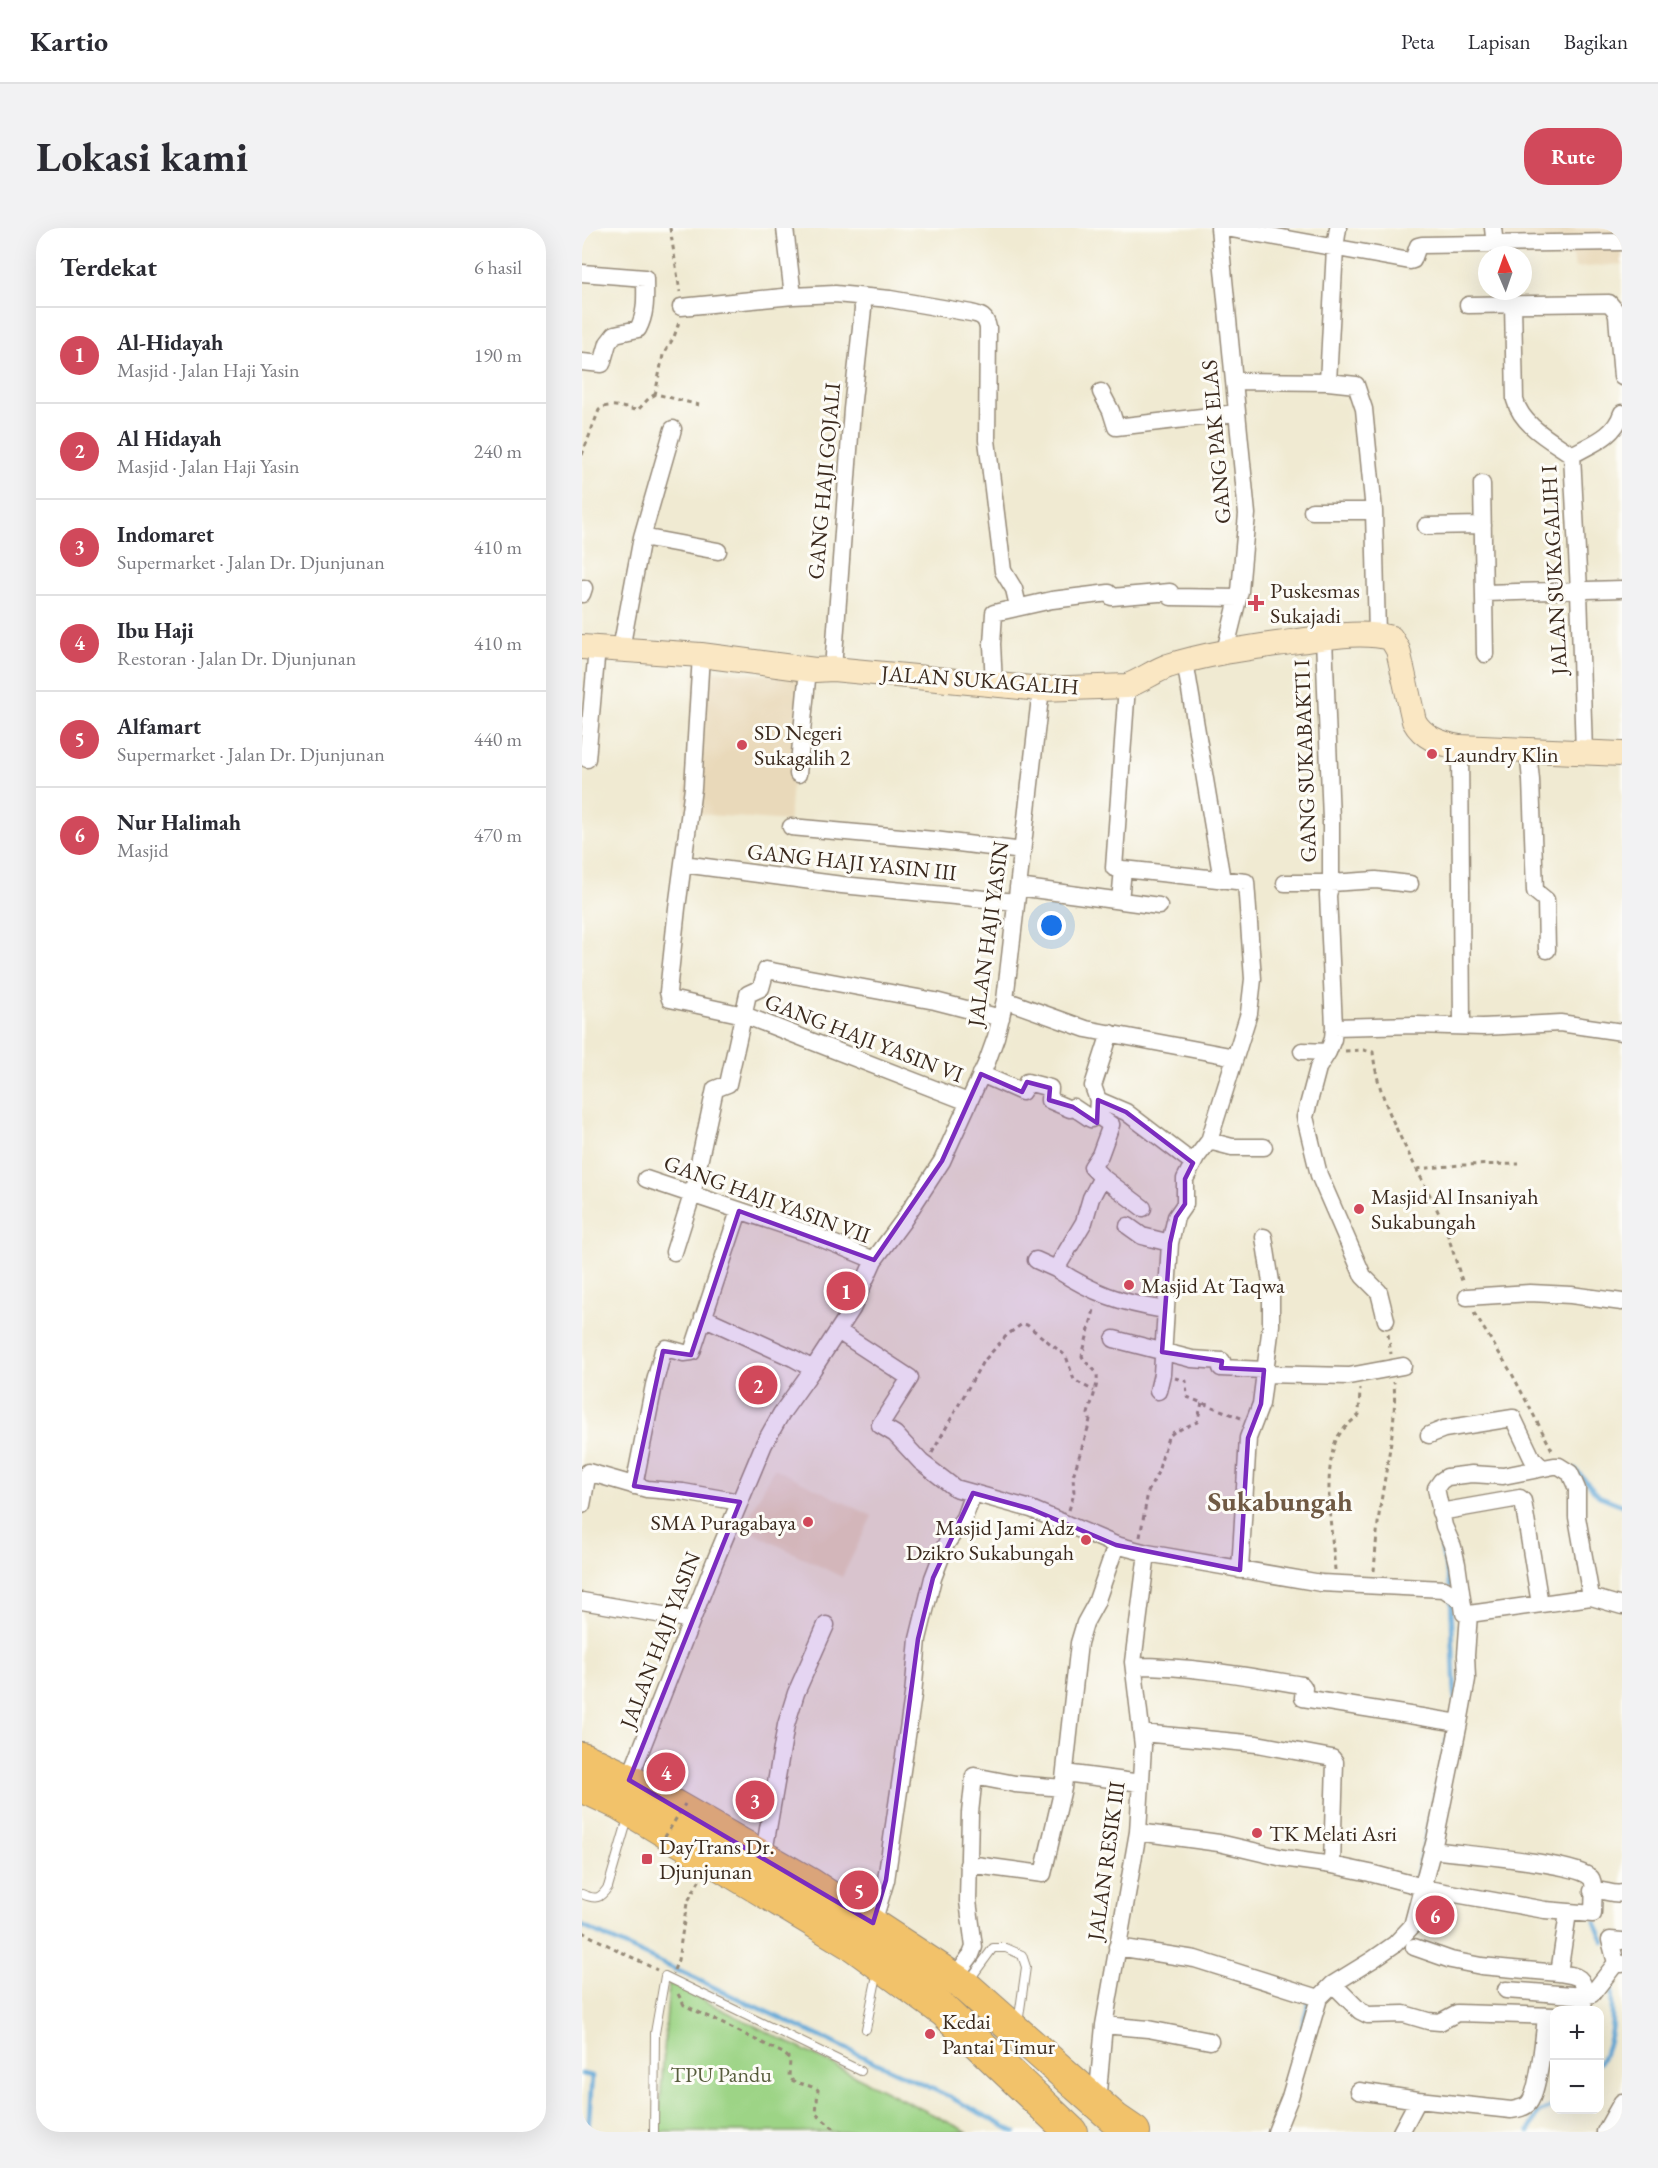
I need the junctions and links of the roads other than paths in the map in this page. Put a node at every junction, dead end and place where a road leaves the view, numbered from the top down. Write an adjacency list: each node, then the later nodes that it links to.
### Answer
1 (785, 228): 10 (street)
2 (1219, 228): 20 (street, GANG PAK ELAS)
3 (1226, 228): 8 (street)
4 (1338, 228): 8 (street)
5 (1493, 228): 7 (street)
6 (1622, 242): 7 (street)
7 (1495, 245): 8 (street)
8 (1335, 248): 18 (street)
9 (582, 273): 15 (street)
10 (793, 296): 11 (street); 14 (street)
11 (862, 297): 36 (street); 45 (street, GANG HAJI GOJALI)
12 (1513, 304): 13 (street); 16 (street); 24 (street, JALAN SUKAGALIH I)
13 (1468, 305)
14 (681, 307)
15 (582, 362)
16 (1622, 377)
17 (1242, 381): 18 (street)
18 (1328, 382): 27 (street)
19 (1101, 392): 20 (street)
20 (1236, 413): 35 (street, GANG PAK ELAS)
21 (1622, 413): 23 (street)
22 (673, 429): 30 (street)
23 (1616, 437): 24 (street)
24 (1572, 455): 33 (street, JALAN SUKAGALIH I)
25 (1482, 484): 28 (street)
26 (1312, 511): 27 (street)
27 (1374, 511): 37 (street)
28 (1483, 525): 29 (street); 34 (street)
29 (1426, 526)
30 (642, 537): 31 (street); 39 (street)
31 (718, 551)
32 (1622, 589): 33 (street)
33 (1579, 591): 34 (street); 51 (street, JALAN SUKAGALIH I)
34 (1485, 593): 41 (street)
35 (1238, 598): 36 (street); 40 (street, GANG PAK ELAS)
36 (1018, 606): 46 (street)
37 (1377, 634): 38 (street, JALAN SUKAGALIH); 49 (street)
38 (1324, 638): 40 (street, JALAN SUKAGALIH); 61 (street, GANG SUKABAKTI I)
39 (600, 648): 42 (street, JALAN SUKAGALIH); 53 (street)
40 (1225, 651): 43 (street, JALAN SUKAGALIH)
41 (1485, 654)
42 (701, 655): 44 (street, JALAN SUKAGALIH); 57 (street)
43 (1185, 661): 47 (street, JALAN SUKAGALIH); 59 (street)
44 (808, 669): 45 (street, JALAN SUKAGALIH); 54 (street)
45 (832, 669): 46 (street, JALAN SUKAGALIH)
46 (994, 685): 48 (street, JALAN SUKAGALIH)
47 (1127, 686): 48 (street, JALAN SUKAGALIH); 58 (street)
48 (1041, 689): 56 (street, JALAN HAJI YASIN)
49 (1460, 747): 50 (street); 70 (street)
50 (1528, 751): 51 (street); 66 (street)
51 (1584, 753): 52 (street)
52 (1622, 754)
53 (587, 759)
54 (798, 774)
55 (791, 827): 56 (street)
56 (1023, 851): 63 (street, JALAN HAJI YASIN)
57 (683, 864): 63 (street, GANG HAJI YASIN III); 68 (street, GANG HAJI YASIN VI)
58 (1123, 869): 59 (street); 64 (street)
59 (1222, 880): 76 (street)
60 (1285, 883): 61 (street)
61 (1331, 883): 62 (street); 71 (street, GANG SUKABAKTI I)
62 (1410, 884)
63 (1017, 895): 64 (street, GANG HAJI YASIN III); 67 (street, JALAN HAJI YASIN)
64 (1120, 901): 65 (street, GANG HAJI YASIN III)
65 (1160, 906)
66 (1547, 950)
67 (1005, 999): 69 (street, JALAN HAJI YASIN); 73 (street)
68 (744, 1015): 69 (street); 78 (street, GANG HAJI YASIN VI); 85 (street)
69 (1000, 1018): 77 (street, JALAN HAJI YASIN)
70 (1462, 1026): 71 (street); 72 (street)
71 (1334, 1027): 75 (street, GANG SUKABAKTI I)
72 (1622, 1032)
73 (1110, 1033): 76 (street); 79 (street)
74 (1302, 1051): 75 (street)
75 (1328, 1052): 99 (street, GANG SUKABAKTI I)
76 (1235, 1057): 80 (street)
77 (981, 1074): 78 (street, JALAN HAJI YASIN); 79 (street)
78 (968, 1102): 92 (street, JALAN HAJI YASIN)
79 (1098, 1108): 82 (street); 83 (street)
80 (1209, 1141): 81 (street); 82 (street)
81 (1264, 1147)
82 (1193, 1163): 90 (street)
83 (1102, 1178): 86 (street); 94 (street)
84 (646, 1179): 85 (street, GANG HAJI YASIN VII)
85 (692, 1195): 87 (street, GANG HAJI YASIN VII); 91 (street)
86 (1143, 1208)
87 (739, 1210): 92 (street, GANG HAJI YASIN VII); 98 (street)
88 (1128, 1226): 90 (street)
89 (1264, 1237): 105 (street)
90 (1170, 1243): 97 (street)
91 (674, 1252)
92 (874, 1260): 100 (street, JALAN HAJI YASIN)
93 (1036, 1260): 94 (street)
94 (1056, 1269): 97 (street)
95 (1467, 1297): 96 (street)
96 (1622, 1302)
97 (1165, 1310): 102 (street)
98 (703, 1317): 104 (street); 109 (street)
99 (1386, 1320)
100 (837, 1331): 104 (street, JALAN HAJI YASIN); 110 (street)
101 (1114, 1340): 102 (street)
102 (1162, 1352): 105 (street); 106 (street)
103 (1397, 1367): 105 (street)
104 (813, 1369): 111 (street, JALAN HAJI YASIN)
105 (1264, 1372): 116 (street)
106 (1158, 1391)
107 (1429, 1436): 108 (street)
108 (1538, 1464): 113 (street); 117 (street)
109 (634, 1486): 111 (street); 112 (street)
110 (974, 1493): 114 (street); 143 (street)
111 (740, 1502): 122 (street, JALAN HAJI YASIN)
112 (582, 1505)
113 (1440, 1512): 119 (street); 121 (street)
114 (1116, 1545): 115 (street); 129 (street)
115 (1142, 1552): 116 (street); 124 (street, JALAN RESIK III)
116 (1240, 1570): 121 (street)
117 (1591, 1597): 119 (street); 120 (street)
118 (582, 1601): 122 (street)
119 (1540, 1604): 121 (street)
120 (1622, 1606)
121 (1466, 1607): 125 (street)
122 (692, 1620): 128 (street, JALAN HAJI YASIN)
123 (826, 1625): 135 (street)
124 (1134, 1666): 125 (street); 126 (street, JALAN RESIK III)
125 (1453, 1722): 134 (street)
126 (1142, 1733): 130 (street, JALAN RESIK III); 137 (street)
127 (582, 1758): 128 (highway)
128 (629, 1780): 135 (highway)
129 (1064, 1780): 130 (street); 136 (street); 136 (street)
130 (1141, 1783): 133 (street, JALAN RESIK III)
131 (582, 1786): 132 (highway)
132 (631, 1811): 141 (lane); 147 (highway)
133 (1138, 1832): 137 (street); 145 (street, JALAN RESIK III)
134 (1432, 1850): 138 (street); 139 (street)
135 (763, 1858): 143 (highway)
136 (968, 1864): 150 (street)
137 (1332, 1865): 138 (street)
138 (1422, 1887): 142 (street); 151 (street)
139 (1592, 1891): 140 (street); 142 (street)
140 (1622, 1893)
141 (582, 1894)
142 (1568, 1913): 149 (street)
143 (873, 1923): 150 (highway)
144 (1622, 1941): 148 (street)
145 (1117, 1947): 153 (street); 156 (street, JALAN RESIK III)
146 (1414, 1947): 149 (street)
147 (879, 1964): 157 (lane); 167 (highway)
148 (1615, 1967): 154 (street)
149 (1559, 1973): 154 (street)
150 (959, 1982): 158 (highway); 158 (lane)
151 (1333, 1984): 153 (street); 155 (street)
152 (1506, 1990): 154 (street)
153 (1312, 1995): 168 (street)
154 (1584, 2003)
155 (1550, 2016): 161 (street)
156 (1104, 2025): 159 (street); 165 (street, JALAN RESIK III)
157 (866, 2029)
158 (1017, 2030): 165 (highway)
159 (1210, 2041)
160 (861, 2071): 166 (lane)
161 (1547, 2072): 163 (street)
162 (1359, 2091): 163 (street)
163 (1418, 2100): 169 (street)
164 (1622, 2102): 170 (street)
165 (1119, 2121)
166 (654, 2132)
167 (1071, 2132)
168 (1276, 2132)
169 (1401, 2132)
170 (1605, 2132)

